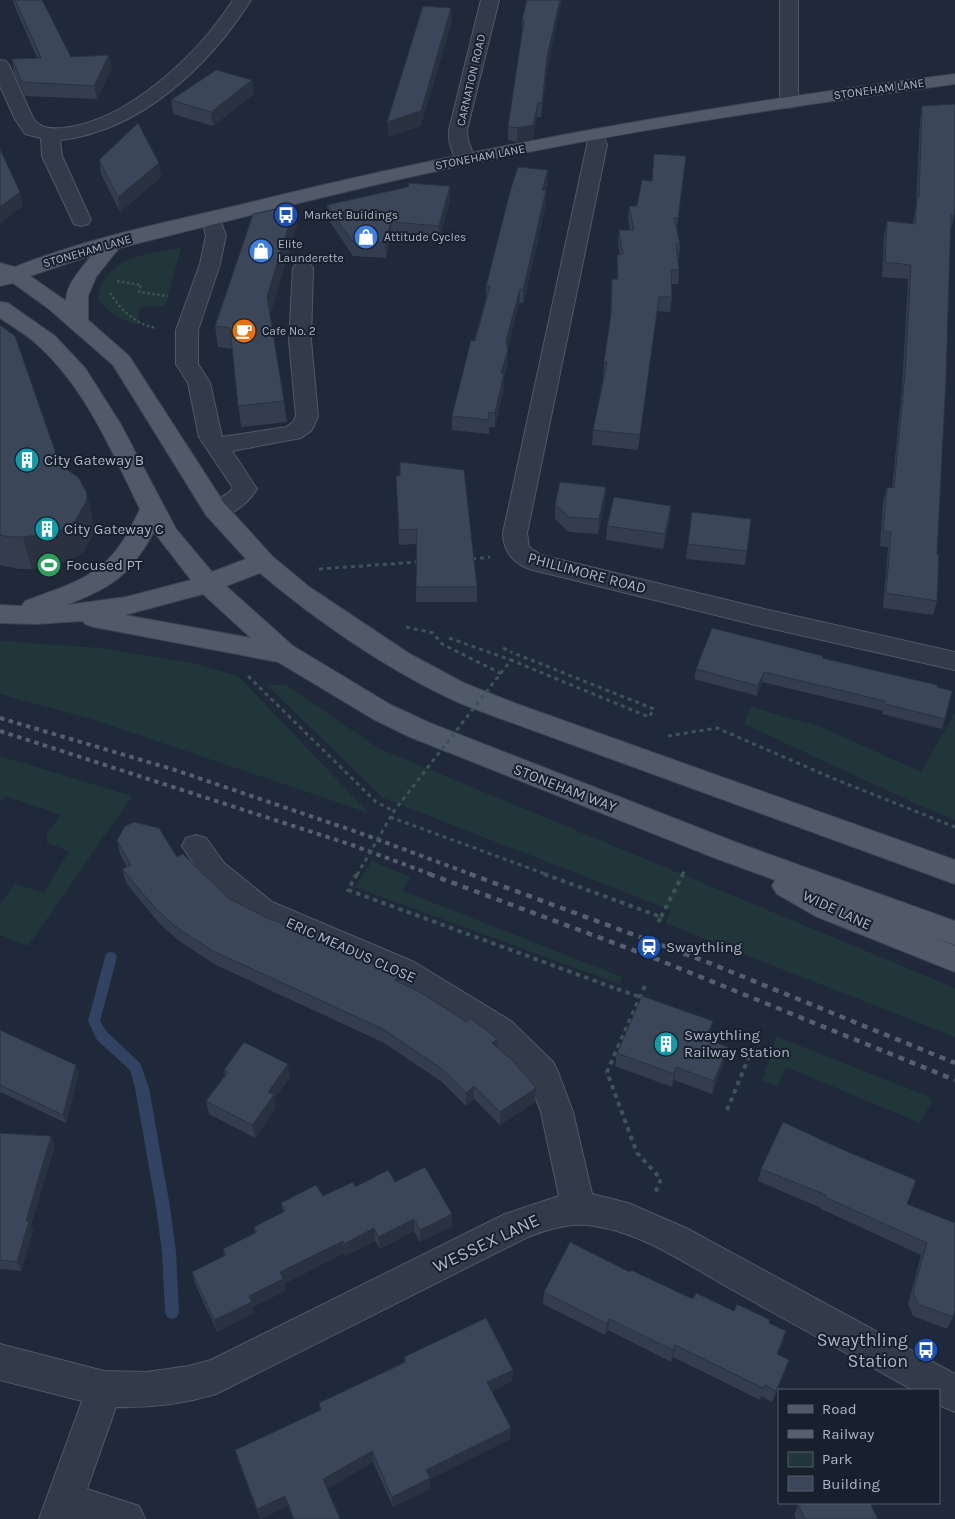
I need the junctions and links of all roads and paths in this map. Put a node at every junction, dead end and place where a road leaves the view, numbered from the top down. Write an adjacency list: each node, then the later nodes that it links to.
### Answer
1 (490, 0): 9 (street, CARNATION ROAD)
2 (789, 0): 6 (street)
3 (235, 2): 7 (street)
4 (0, 65): 7 (street)
5 (955, 79): 6 (main road, STONEHAM LANE)
6 (789, 102): 8 (main road, STONEHAM LANE)
7 (50, 135): 11 (street)
8 (595, 135): 9 (main road, STONEHAM LANE); 24 (street, PHILLIMORE ROAD)
9 (465, 159): 10 (main road, STONEHAM LANE)
10 (211, 219): 12 (main road, STONEHAM LANE); 20 (street)
11 (81, 220)
12 (113, 242): 14 (main road, STONEHAM LANE); 19 (main road)
13 (303, 268): 21 (street)
14 (5, 274): 19 (main road)
15 (116, 281): 17 (path)
16 (110, 292): 20 (path)
17 (139, 292)
18 (0, 308): 22 (main road, STONEHAM WAY)
19 (77, 321): 23 (main road)
20 (187, 330): 21 (street)
21 (217, 446): 23 (street)
22 (152, 508): 29 (main road, STONEHAM WAY); 30 (main road)
23 (215, 509): 26 (main road)
24 (521, 555): 25 (path); 37 (street, PHILLIMORE ROAD)
25 (462, 559)
26 (263, 562): 29 (main road); 47 (main road)
27 (424, 562): 28 (path)
28 (317, 570)
29 (208, 583): 31 (main road); 35 (main road, STONEHAM WAY)
30 (7, 614): 31 (main road)
31 (70, 614): 35 (main road)
32 (433, 633): 39 (path)
33 (450, 638): 36 (path)
34 (503, 648): 36 (path, bridge)
35 (284, 653): 45 (main road, STONEHAM WAY)
36 (511, 660): 41 (path, bridge)
37 (955, 661)
38 (242, 671): 41 (path)
39 (512, 679)
40 (666, 736): 43 (path)
41 (394, 811): 42 (path, bridge)
42 (390, 817): 48 (path); 53 (path, bridge)
43 (955, 827)
44 (196, 846): 56 (street, ERIC MEADUS CLOSE)
45 (725, 850): 50 (main road, STONEHAM WAY); 51 (main road, WIDE LANE)
46 (689, 863): 48 (path)
47 (955, 872)
48 (660, 917): 49 (path)
49 (657, 925)
50 (955, 933)
51 (955, 959)
52 (645, 986): 53 (path)
53 (640, 997): 57 (path)
54 (760, 1030): 55 (path)
55 (727, 1110)
56 (578, 1209): 57 (street, WESSEX LANE); 59 (street, WESSEX LANE)
57 (642, 1224): 60 (street, WESSEX LANE)
58 (0, 1362): 59 (street, WESSEX LANE)
59 (104, 1389): 61 (street)
60 (955, 1394)
61 (62, 1510): 62 (street)
62 (126, 1519)

